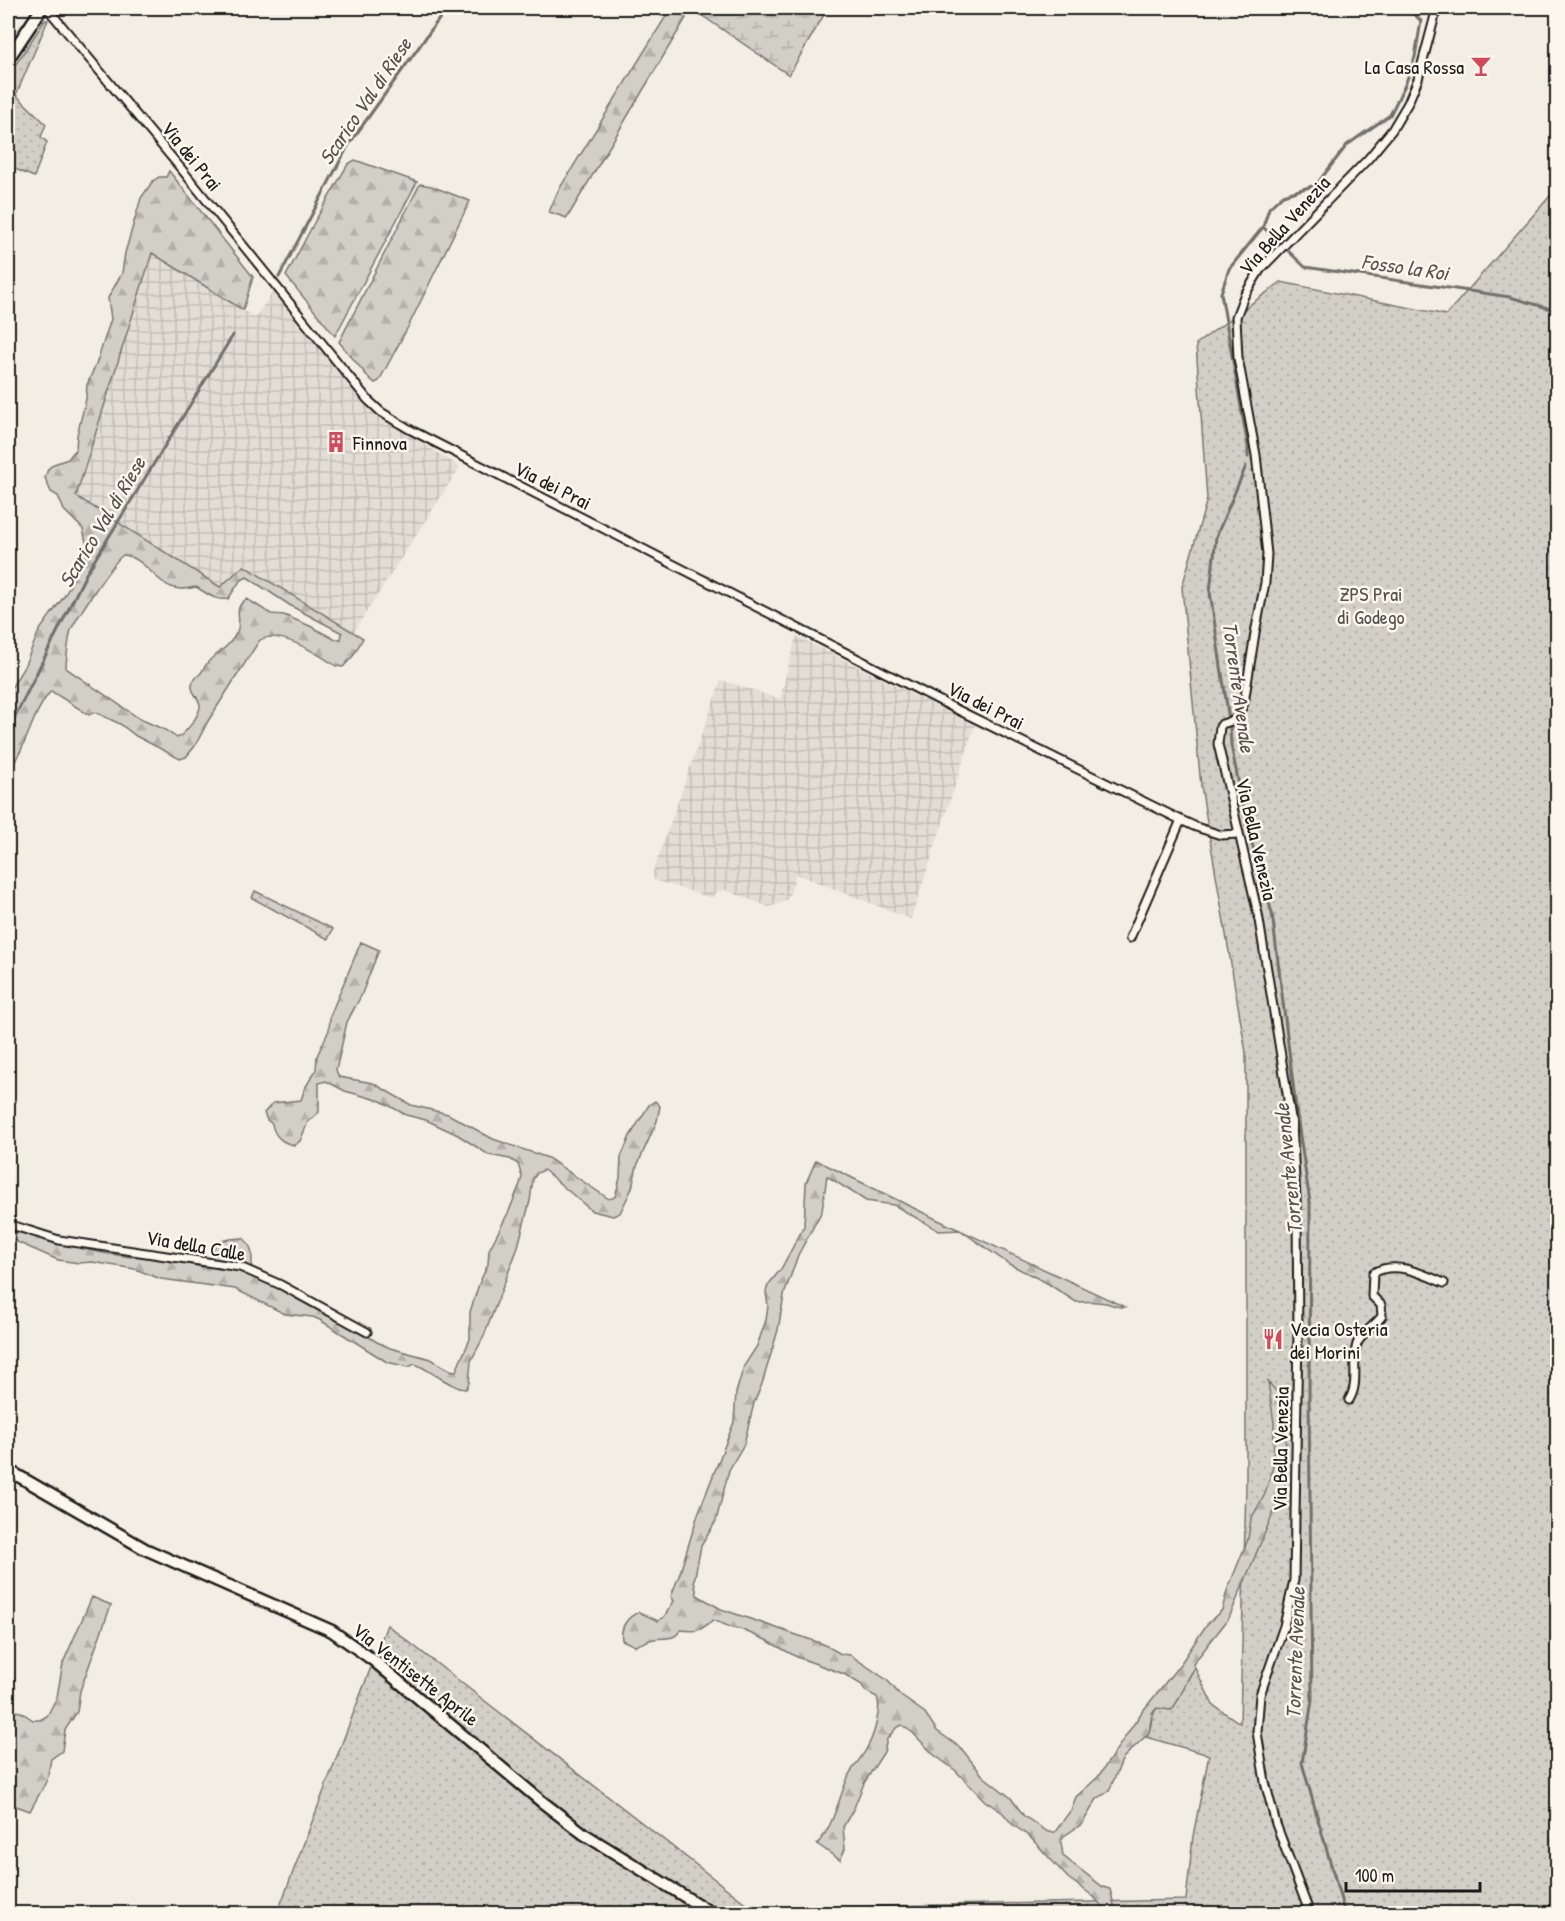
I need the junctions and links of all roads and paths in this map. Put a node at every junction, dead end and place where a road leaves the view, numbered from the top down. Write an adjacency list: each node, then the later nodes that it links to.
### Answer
1 (42, 8): 4 (main road)
2 (47, 8): 5 (street, Via dei Prai)
3 (1437, 8): 6 (street, Via Bella Venezia)
4 (8, 59)
5 (1181, 820): 6 (street, Via dei Prai); 7 (street)
6 (1238, 834): 14 (street, Via Bella Venezia)
7 (1130, 938)
8 (8, 1224): 10 (street, Via della Calle)
9 (1444, 1283): 11 (street)
10 (367, 1332)
11 (1349, 1400)
12 (8, 1470): 13 (main road, Via Ventisette Aprile)
13 (713, 1914)
14 (1310, 1914)

